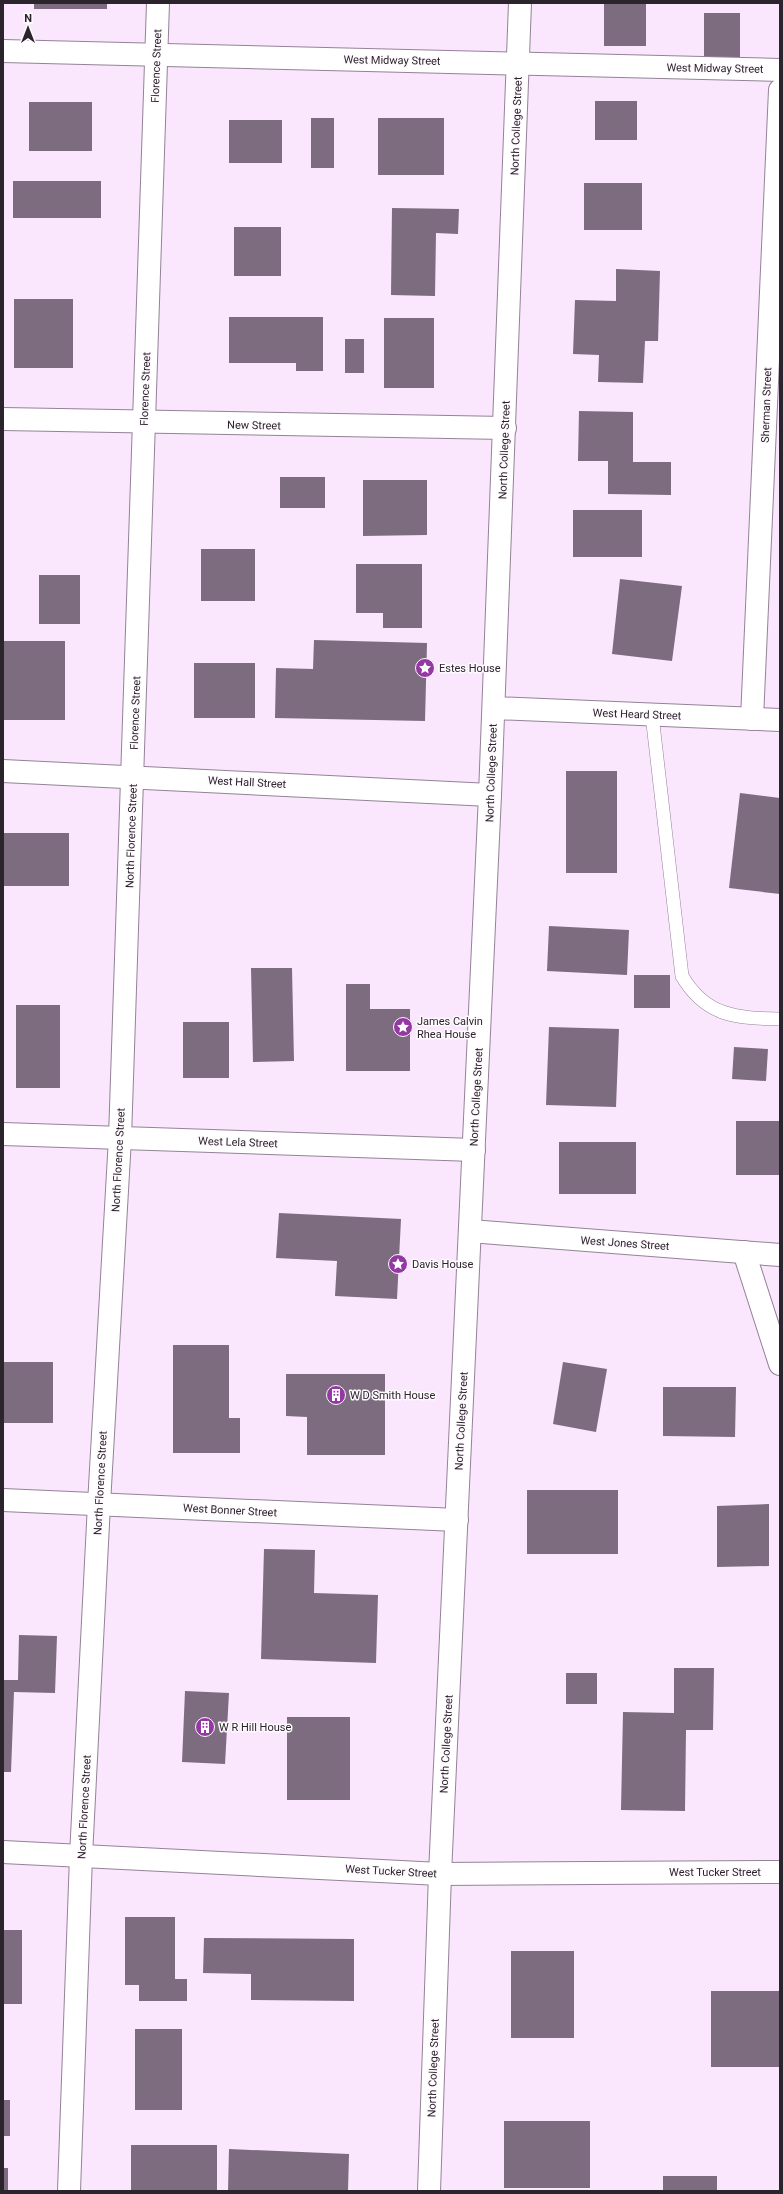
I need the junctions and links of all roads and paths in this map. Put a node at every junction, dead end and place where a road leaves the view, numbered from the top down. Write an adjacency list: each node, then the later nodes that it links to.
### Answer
1 (158, 3): 4 (street, Florence Street)
2 (520, 3): 5 (street, North College Street)
3 (3, 51): 4 (street, West Midway Street)
4 (156, 54): 5 (street, West Midway Street); 9 (street, Florence Street)
5 (519, 63): 6 (street, West Midway Street); 10 (street, North College Street)
6 (780, 70)
7 (780, 90): 13 (street, Sherman Street)
8 (3, 419): 9 (street, New Street)
9 (144, 423): 10 (street, New Street); 16 (street, Florence Street)
10 (505, 428): 11 (street, North College Street)
11 (494, 708): 12 (street, West Heard Street); 17 (street, North College Street)
12 (652, 715): 13 (street, West Heard Street); 18 (lane)
13 (752, 719): 14 (street, West Heard Street)
14 (780, 720)
15 (3, 771): 16 (street, West Hall Street)
16 (133, 776): 17 (street, West Hall Street); 20 (street, North Florence Street)
17 (490, 795): 21 (street, North College Street)
18 (780, 1020)
19 (3, 1134): 20 (street, West Lela Street)
20 (120, 1138): 21 (street, West Lela Street); 27 (street, North Florence Street)
21 (474, 1150): 22 (street, North College Street)
22 (470, 1231): 23 (street, West Jones Street); 28 (street, North College Street)
23 (744, 1252): 24 (street, West Jones Street); 25 (street)
24 (780, 1255)
25 (780, 1364)
26 (3, 1500): 27 (street, West Bonner Street)
27 (99, 1504): 28 (street, West Bonner Street); 30 (street, North Florence Street)
28 (457, 1520): 32 (street, North College Street)
29 (3, 1852): 30 (street, West Tucker Street)
30 (81, 1856): 32 (street, West Tucker Street); 33 (street, North Florence Street)
31 (780, 1872): 32 (street, West Tucker Street)
32 (440, 1874): 34 (street, North College Street)
33 (69, 2191)
34 (429, 2191)

